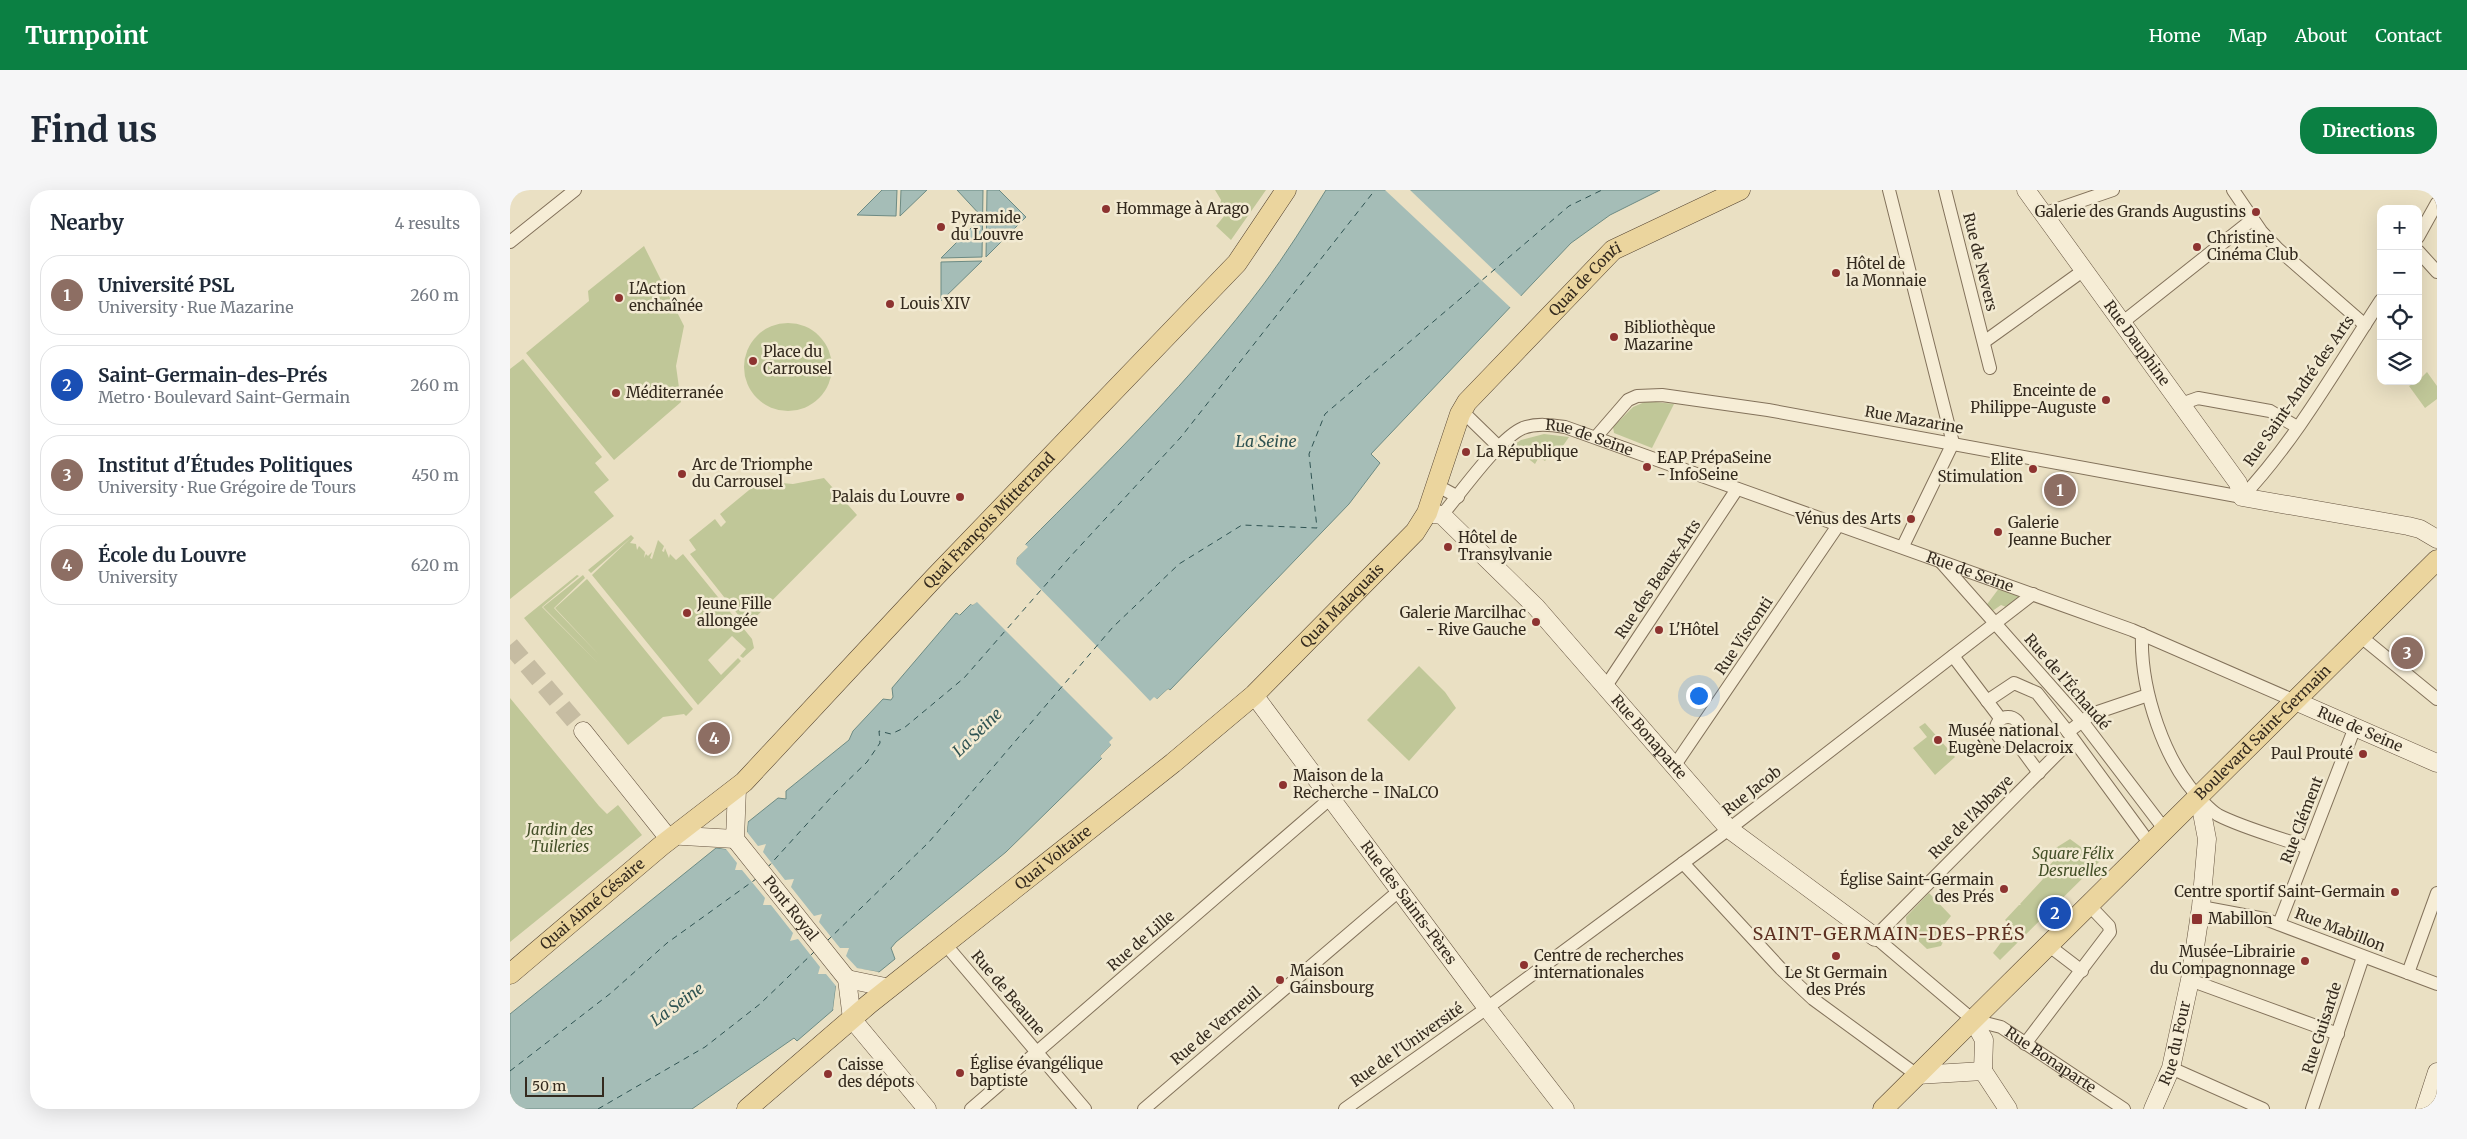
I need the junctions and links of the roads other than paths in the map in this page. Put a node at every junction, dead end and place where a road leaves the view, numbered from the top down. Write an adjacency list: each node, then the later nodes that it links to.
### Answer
1 (575, 190): 13 (street)
2 (1286, 190): 56 (main road, Quai François Mitterrand)
3 (1740, 190): 23 (main road, Quai de Conti)
4 (1889, 190): 26 (street)
5 (1945, 190): 20 (street, Rue de Nevers)
6 (2026, 190): 10 (street, Rue Dauphine)
7 (2113, 190): 10 (street)
8 (2239, 193): 11 (street)
9 (2437, 204): 12 (street)
10 (2043, 214): 15 (street, Rue Dauphine)
11 (2253, 219): 18 (street); 19 (street)
12 (2422, 231)
13 (510, 242)
14 (2422, 255): 16 (street)
15 (2084, 270): 18 (street, Rue Dauphine); 20 (street)
16 (2437, 272)
17 (2377, 306): 19 (street, Rue Saint-André des Arts)
18 (2122, 322): 22 (street, Rue Dauphine)
19 (2365, 325): 24 (street, Rue Saint-André des Arts)
20 (1984, 342): 21 (street, Rue de Nevers)
21 (1990, 368)
22 (2181, 404): 24 (street); 31 (street, Rue Dauphine)
23 (1462, 411): 27 (street); 28 (main road, Quai Malaquais)
24 (2297, 427): 31 (street, Rue Saint-André des Arts)
25 (1596, 437): 26 (street, Rue Mazarine); 27 (street, Rue de Seine); 29 (street, Rue de Seine)
26 (1953, 443): 31 (street, Rue Mazarine); 35 (street)
27 (1499, 447): 30 (street, Quai Malaquais)
28 (1436, 486): 30 (street); 32 (main road, Quai Malaquais)
29 (1737, 489): 33 (street, Rue de Seine); 43 (street, Rue des Beaux-Arts)
30 (1458, 497): 32 (street, Quai Malaquais)
31 (2242, 497): 34 (street)
32 (1435, 514): 43 (street, Rue Bonaparte); 44 (main road, Quai Malaquais)
33 (1839, 524): 35 (street, Rue de Seine); 54 (street, Rue Visconti)
34 (2437, 539)
35 (1903, 546): 36 (street, Rue de Seine)
36 (1939, 560): 38 (street, Rue de Seine); 39 (street, Rue de l'Échaudé)
37 (2437, 560): 41 (main road, Boulevard Saint-Germain)
38 (2033, 594): 39 (street, Rue Jacob); 40 (street, Rue de Seine)
39 (1996, 623): 42 (street, Rue Jacob); 49 (street, Rue de l'Échaudé)
40 (2142, 634): 45 (street); 48 (street, Rue de Seine)
41 (2360, 636): 46 (street); 48 (main road, Boulevard Saint-Germain)
42 (1953, 656): 47 (street); 59 (street, Rue Jacob)
43 (1606, 686): 54 (street, Rue Bonaparte)
44 (1254, 694): 57 (street, Rue des Saints-Pères); 72 (main road, Quai Voltaire)
45 (2148, 695): 49 (street, Rue de l'Abbaye); 58 (street)
46 (2437, 699)
47 (1987, 701): 52 (street); 55 (street)
48 (2295, 701): 50 (street, Rue de Seine); 58 (main road, Boulevard Saint-Germain)
49 (2082, 721): 52 (street, Rue de l'Abbaye); 60 (street, Rue de l'Échaudé)
50 (2355, 728): 53 (street, Rue de Seine); 64 (street, Rue Clément)
51 (583, 731): 61 (street)
52 (2070, 736): 55 (street, Rue de l'Abbaye); 63 (street)
53 (2437, 762)
54 (1675, 765): 59 (street, Rue Bonaparte)
55 (2039, 773): 71 (street, Rue de l'Abbaye)
56 (737, 788): 61 (main road, Quai François Mitterrand); 62 (street)
57 (1332, 797): 66 (street, Rue des Saints-Pères); 87 (street, Rue de Lille)
58 (2199, 797): 60 (main road, Boulevard Saint-Germain); 64 (street); 69 (street, Rue du Four)
59 (1728, 829): 65 (street, Rue Jacob); 71 (street, Rue Bonaparte)
60 (2165, 830): 63 (main road, Boulevard Saint-Germain)
61 (675, 836): 62 (street); 77 (main road, Quai Aimé Césaire)
62 (734, 839): 78 (street, Pont Royal)
63 (2150, 844): 68 (main road, Boulevard Saint-Germain)
64 (2308, 848): 70 (street, Rue Clément)
65 (1683, 864): 82 (street, Rue Jacob); 91 (street)
66 (1400, 890): 82 (street, Rue des Saints-Pères); 96 (street, Rue de Verneuil)
67 (2437, 893): 76 (street)
68 (2089, 905): 73 (main road, Boulevard Saint-Germain); 75 (street)
69 (2201, 906): 70 (street, Rue Mabillon); 79 (street, Rue du Four)
70 (2279, 924): 74 (street, Rue Mabillon)
71 (1875, 937): 84 (street)
72 (945, 944): 81 (main road, Quai Voltaire); 87 (street, Rue de Beaune)
73 (2048, 945): 75 (street); 84 (main road, Boulevard Saint-Germain)
74 (2363, 957): 76 (street, Rue Mabillon); 85 (street, Rue Guisarde)
75 (2082, 971): 86 (street)
76 (2408, 973): 80 (street, Rue Mabillon)
77 (510, 974)
78 (847, 979): 81 (street); 83 (street)
79 (2190, 980): 85 (street); 88 (street, Rue du Four)
80 (2437, 984)
81 (890, 988): 83 (main road, Quai Voltaire)
82 (1487, 1008): 97 (street, Rue de l'Université); 98 (street, Rue des Saints-Pères)
83 (852, 1019): 92 (main road, Quai Voltaire); 93 (street)
84 (1973, 1020): 86 (street, Rue Bonaparte); 89 (street); 91 (main road, Boulevard Saint-Germain)
85 (2338, 1034): 104 (street, Rue Guisarde)
86 (2025, 1044): 101 (street, Rue Bonaparte)
87 (1037, 1052): 94 (street, Rue de Lille); 95 (street, Rue de Beaune)
88 (2171, 1068): 102 (street, Rue du Four); 103 (street)
89 (1983, 1071): 91 (street); 100 (street)
90 (2437, 1072): 105 (street)
91 (1917, 1075): 99 (main road)
92 (747, 1109)
93 (927, 1109)
94 (972, 1109)
95 (1085, 1109)
96 (1144, 1109)
97 (1345, 1109)
98 (1565, 1109)
99 (1882, 1109)
100 (2008, 1109)
101 (2124, 1109)
102 (2154, 1109)
103 (2263, 1109)
104 (2312, 1109)
105 (2425, 1109)

